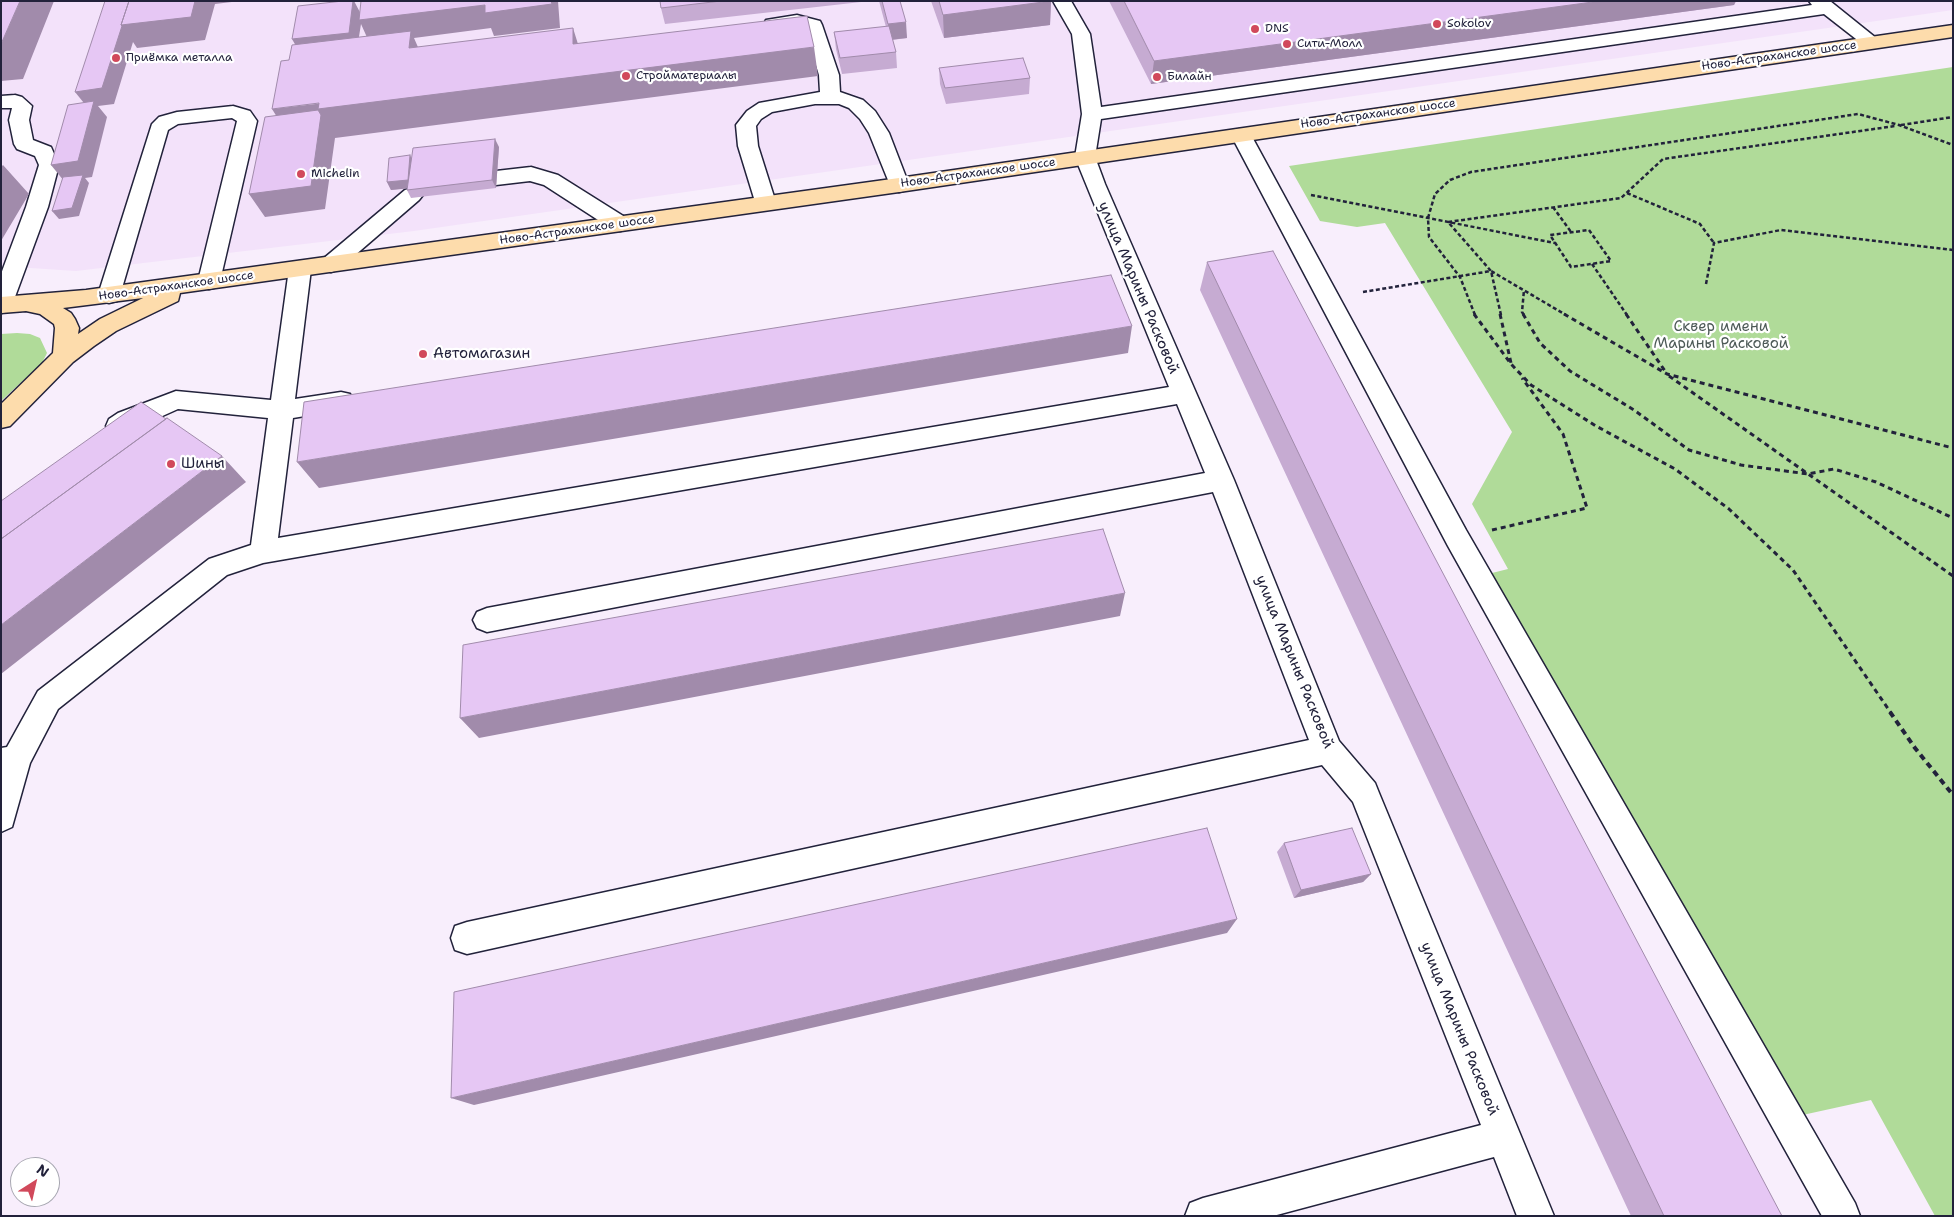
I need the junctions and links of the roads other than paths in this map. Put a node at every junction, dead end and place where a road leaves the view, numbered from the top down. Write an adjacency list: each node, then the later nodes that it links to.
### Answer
1 (1062, 1): 8 (street)
2 (1822, 5): 5 (street); 8 (street)
3 (758, 25): 6 (street)
4 (1953, 31): 5 (main road, Ново-Астраханское шоссе)
5 (1872, 42): 9 (main road, Ново-Астраханское шоссе)
6 (830, 97): 12 (street); 14 (street)
7 (1, 102): 21 (street)
8 (1092, 114): 10 (street)
9 (1241, 134): 10 (main road, Ново-Астраханское шоссе); 38 (street)
10 (1084, 157): 12 (main road, Ново-Астраханское шоссе); 23 (street, улица Марины Расковой)
11 (496, 178): 15 (street)
12 (900, 184): 14 (main road, Ново-Астраханское шоссе)
13 (412, 195): 16 (street)
14 (764, 203): 15 (main road, Ново-Астраханское шоссе)
15 (620, 224): 16 (main road, Ново-Астраханское шоссе)
16 (331, 264): 17 (main road, Ново-Астраханское шоссе)
17 (300, 269): 18 (main road, Ново-Астраханское шоссе); 25 (street)
18 (203, 282): 19 (main road, Ново-Астраханское шоссе); 19 (street); 22 (main road)
19 (109, 295): 20 (main road, Ново-Астраханское шоссе)
20 (30, 304): 21 (main road, Ново-Астраханское шоссе); 22 (main road)
21 (1, 305)
22 (65, 356): 26 (main road)
23 (1183, 394): 28 (street, улица Марины Расковой); 29 (street)
24 (362, 398): 25 (street)
25 (283, 410): 27 (street); 29 (street)
26 (1, 419)
27 (104, 437)
28 (1221, 480): 30 (street); 31 (street, улица Марины Расковой)
29 (263, 552): 32 (street)
30 (487, 620)
31 (1328, 750): 34 (street); 35 (street, улица Марины Расковой)
32 (9, 761): 33 (street)
33 (1, 817)
34 (467, 938)
35 (1502, 1137): 36 (street); 37 (street, улица Марины Расковой)
36 (1203, 1216)
37 (1536, 1216)
38 (1842, 1216)

